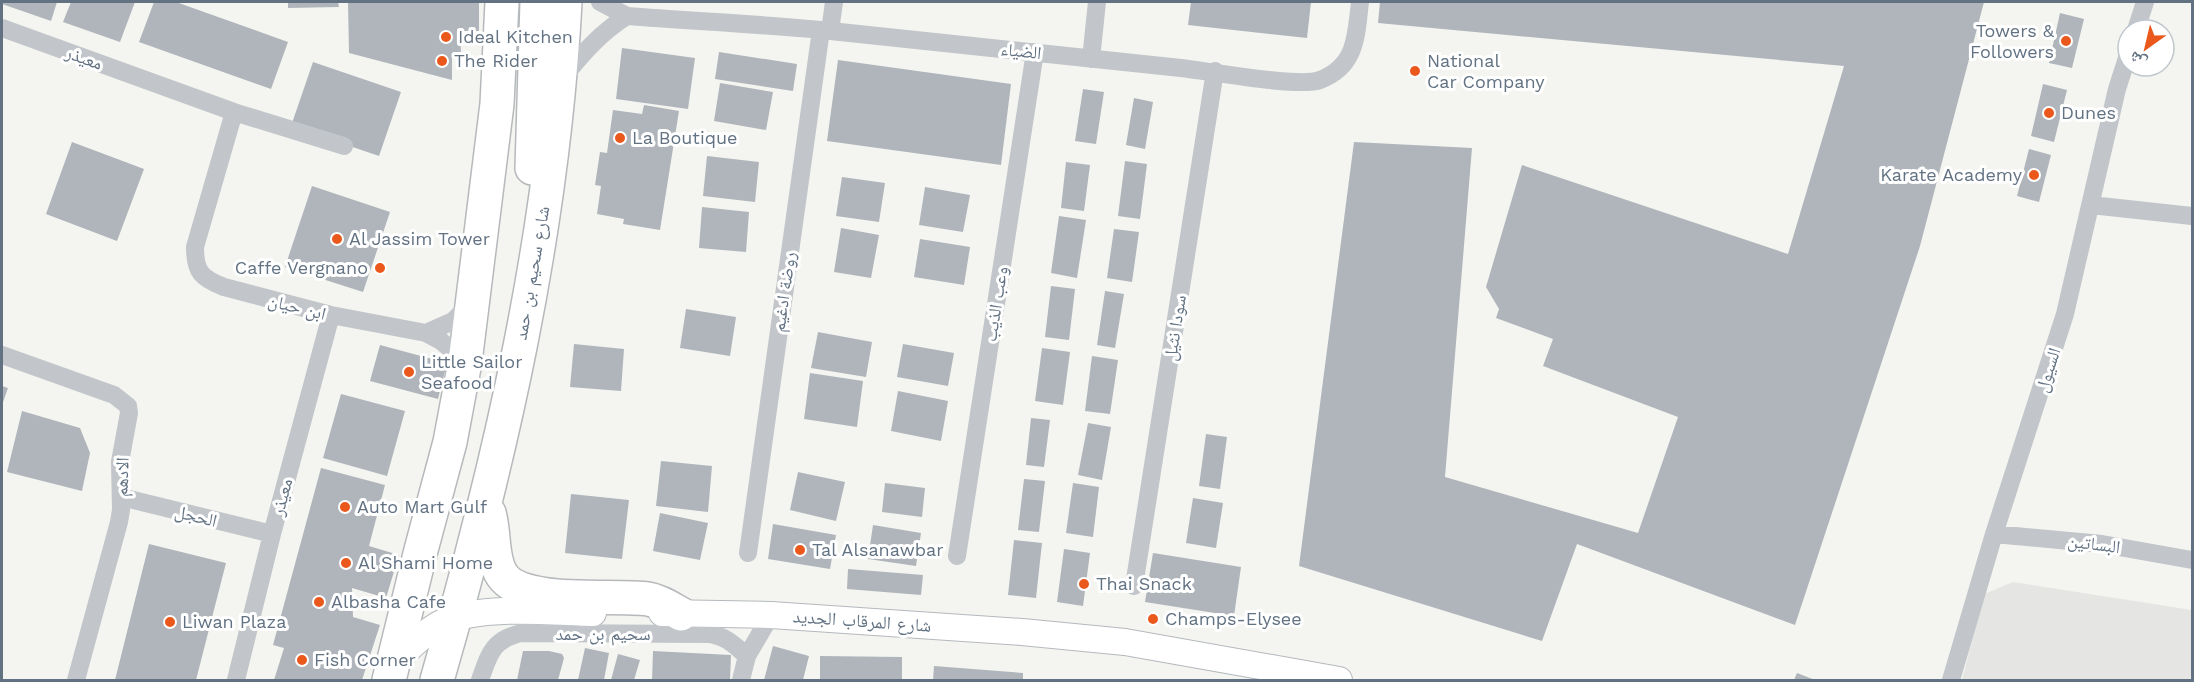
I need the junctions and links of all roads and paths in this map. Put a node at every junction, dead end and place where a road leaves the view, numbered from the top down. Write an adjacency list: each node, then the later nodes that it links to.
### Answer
1 (502, 2): 23 (highway)
2 (537, 2): 22 (highway)
3 (565, 2): 17 (highway, شارع سحيم بن حمد)
4 (600, 2): 9 (street, الضياء)
5 (834, 2): 12 (street, روضة ادغيم)
6 (1097, 2): 14 (street)
7 (1360, 2): 15 (street, الضياء)
8 (2145, 2): 10 (street)
9 (627, 16): 12 (street, الضياء); 17 (street)
10 (2140, 18)
11 (2, 28): 18 (street, معيذر)
12 (826, 31): 13 (street, الضياء); 32 (street, روضة ادغيم)
13 (1035, 52): 14 (street, الضياء); 33 (street, وعب الذيب)
14 (1091, 59): 15 (street, الضياء)
15 (1215, 71): 35 (street, سودا نثيل)
16 (2121, 78): 20 (street, السيول)
17 (561, 80): 22 (highway, شارع سحيم بن حمد)
18 (234, 112): 19 (street, معيذر); 24 (street, ابن حيان)
19 (344, 146)
20 (2091, 205): 21 (street); 31 (street, السيول)
21 (2193, 216)
22 (542, 223): 29 (highway, شارع سحيم بن حمد)
23 (474, 299): 25 (street); 27 (highway)
24 (331, 315): 25 (street, ابن حيان); 30 (street, معيذر)
25 (426, 333): 27 (street, ابن حيان)
26 (2, 355): 28 (street, الادهم)
27 (465, 362): 40 (highway)
28 (121, 497): 30 (street, الحجل); 42 (street, الادهم)
29 (486, 502): 36 (highway); 38 (highway, شارع سحيم بن حمد)
30 (272, 534): 43 (street, معيذر)
31 (1995, 534): 34 (street, البساتين); 47 (street, السيول)
32 (748, 554)
33 (957, 556)
34 (2193, 560)
35 (1134, 586)
36 (681, 614): 37 (street, شارع المرقاب الجديد); 38 (street, شارع المرقاب الجديد)
37 (771, 615): 39 (street); 41 (street, شارع المرقاب الجديد)
38 (456, 617): 40 (street, شارع المرقاب الجديد); 44 (highway, شارع سحيم بن حمد)
39 (747, 656): 45 (street, سحيم بن حمد); 46 (street)
40 (392, 671)
41 (1328, 679)
42 (76, 681)
43 (236, 681)
44 (437, 681)
45 (480, 681)
46 (741, 681)
47 (1951, 681)

